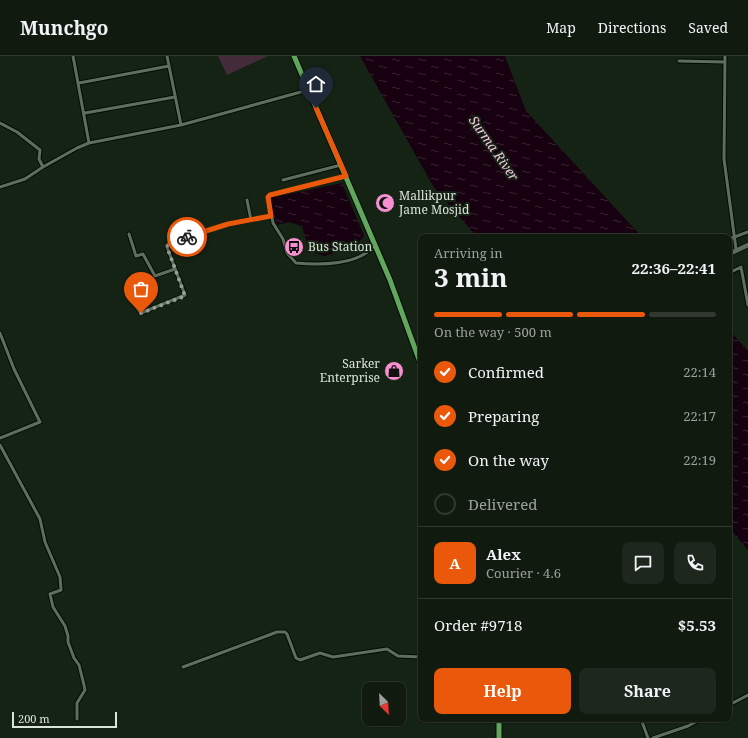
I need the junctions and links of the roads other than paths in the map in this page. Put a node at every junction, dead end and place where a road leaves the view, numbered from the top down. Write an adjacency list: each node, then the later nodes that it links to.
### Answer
1 (73, 56): 8 (street)
2 (167, 56): 7 (street)
3 (294, 56): 9 (main road)
4 (725, 56): 6 (street)
5 (679, 61): 6 (street)
6 (724, 62): 26 (street)
7 (169, 66): 8 (street); 10 (street)
8 (79, 83): 11 (street)
9 (308, 90): 13 (street); 15 (main road)
10 (175, 97): 11 (street); 13 (street)
11 (85, 112): 14 (street)
12 (0, 123): 16 (street)
13 (181, 125): 14 (street)
14 (89, 143): 16 (street)
15 (341, 165): 17 (main road); 18 (street)
16 (43, 167): 19 (street)
17 (346, 176): 21 (street); 27 (main road)
18 (283, 180)
19 (0, 187)
20 (247, 200): 22 (street)
21 (271, 216): 22 (street); 27 (street)
22 (251, 220): 31 (street)
23 (748, 232): 26 (street)
24 (129, 234): 31 (street)
25 (732, 238): 26 (street)
26 (735, 238): 29 (street)
27 (374, 244): 36 (main road)
28 (748, 244): 29 (main road)
29 (736, 250): 30 (main road)
30 (732, 252)
31 (175, 269): 33 (street)
32 (732, 272): 34 (street)
33 (129, 297)
34 (748, 305)
35 (0, 333): 37 (street)
36 (418, 358)
37 (0, 438)
38 (0, 445): 43 (street)
39 (418, 657): 40 (street)
40 (182, 666)
41 (748, 695): 42 (street)
42 (732, 703)
43 (77, 719)
44 (499, 722): 47 (main road)
45 (642, 722): 48 (street)
46 (695, 722): 49 (street)
47 (499, 738)
48 (648, 738)
49 (653, 738)

